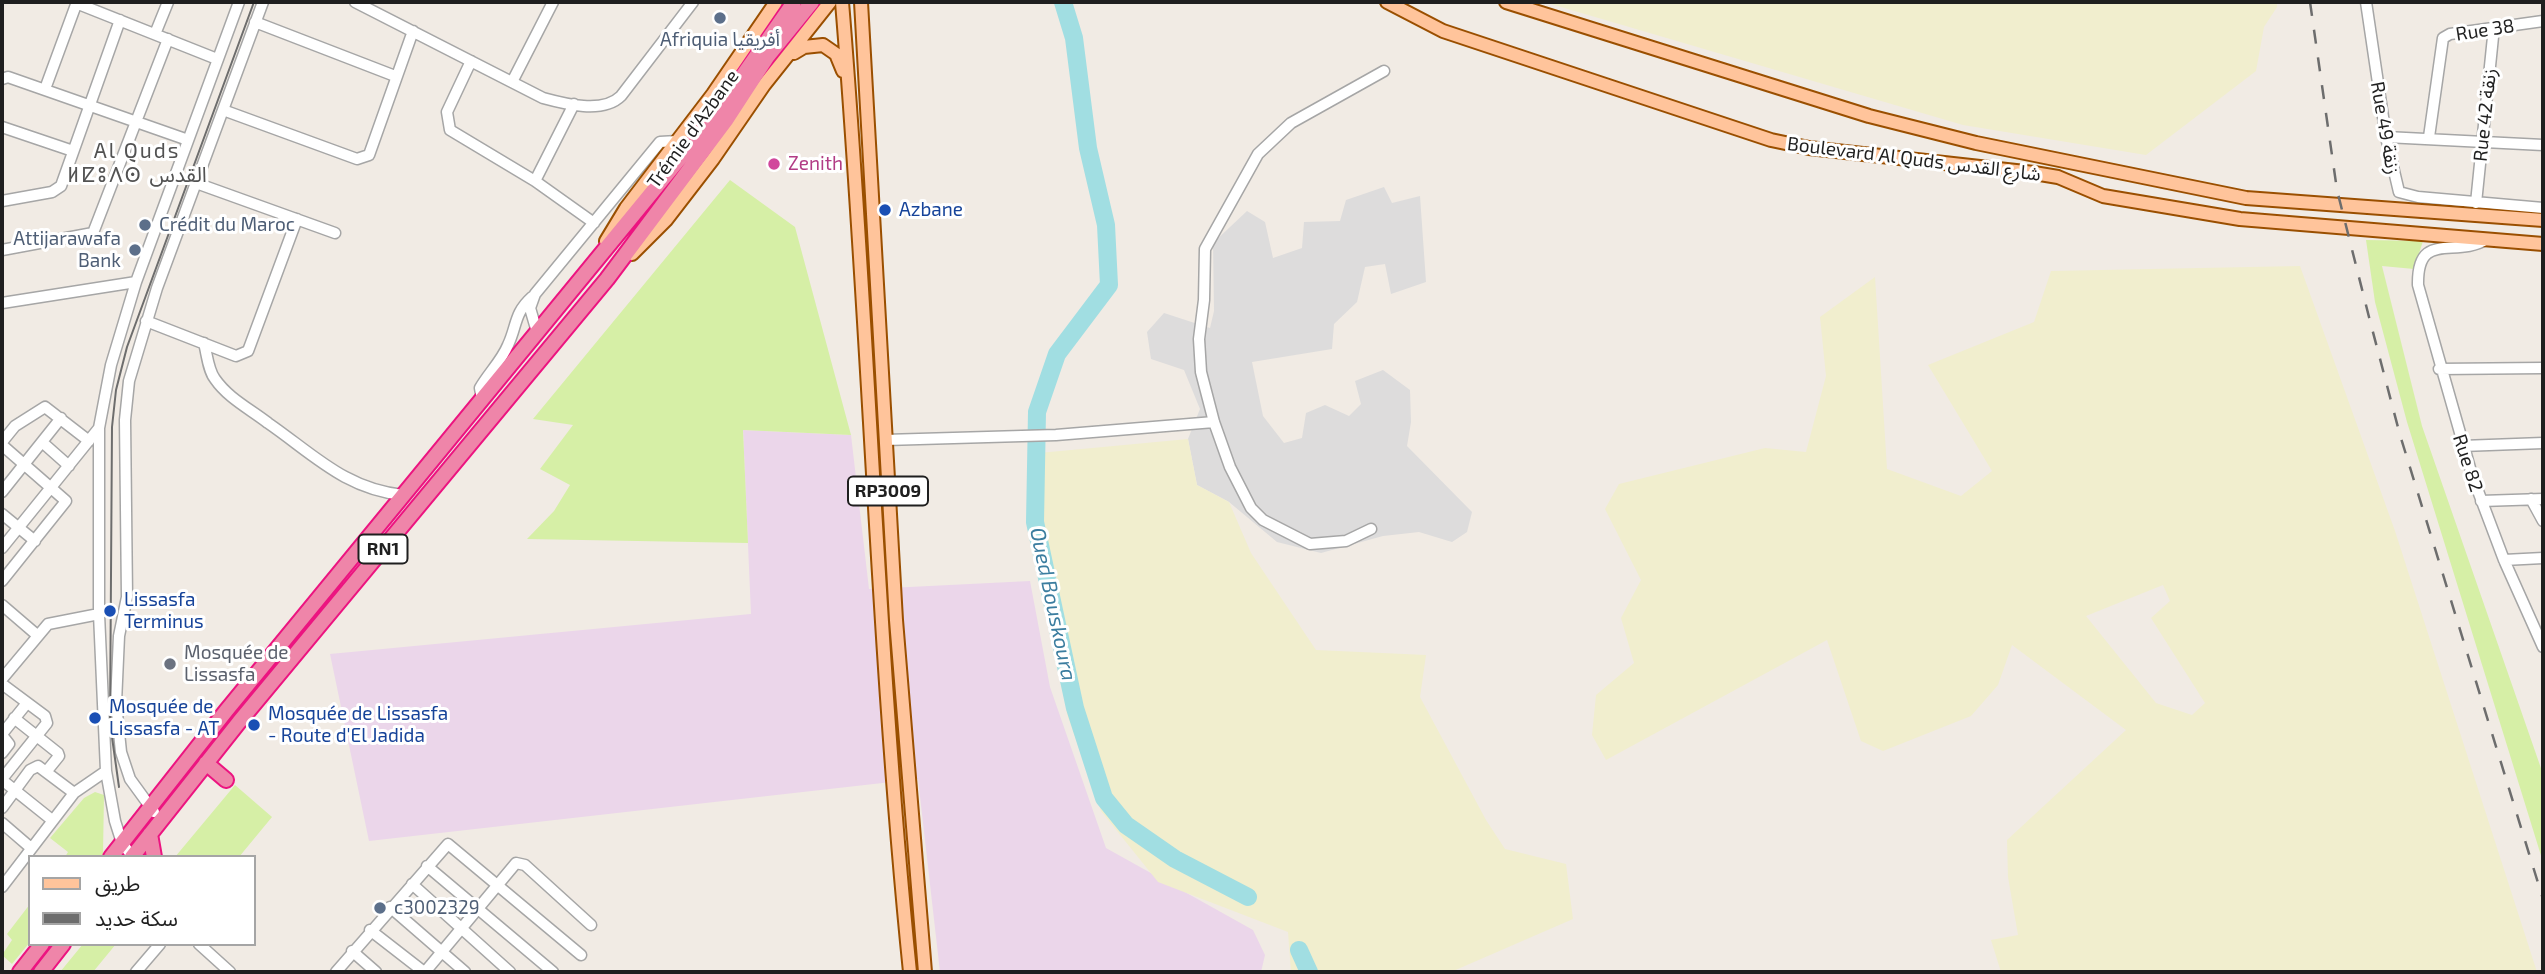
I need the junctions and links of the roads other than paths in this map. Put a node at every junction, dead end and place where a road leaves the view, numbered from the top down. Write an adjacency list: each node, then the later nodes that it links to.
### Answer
1 (76, 2): 21 (street); 35 (street)
2 (168, 2): 26 (street)
3 (239, 2): 29 (street)
4 (263, 2): 23 (street)
5 (355, 2): 18 (street)
6 (538, 2): 19 (street)
7 (693, 2): 37 (street)
8 (768, 2): 20 (main road)
9 (776, 2): 20 (main road)
10 (794, 2): 61 (highway, Trémie d'Azbane / RN1)
11 (812, 2): 62 (highway, Trémie d'Azbane / RN1)
12 (830, 2): 28 (main road)
13 (842, 2): 36 (main road, RP3009)
14 (1387, 2): 58 (main road, Boulevard Al Quds شارع القدس)
15 (1506, 2): 55 (main road, Boulevard Al Quds شارع القدس)
16 (2366, 2): 42 (street, Rue 49 زنقة)
17 (861, 4): 75 (main road, RP3009)
18 (368, 5): 25 (street)
19 (552, 5): 34 (street)
20 (762, 19): 45 (main road)
21 (120, 20): 26 (street); 38 (street)
22 (2543, 21): 24 (street, Rue 38)
23 (255, 22): 32 (street); 39 (street)
24 (2494, 27): 43 (street, Rue 38); 46 (street, Rue 42 زنقة)
25 (413, 31): 30 (street); 32 (street)
26 (155, 34): 27 (street)
27 (168, 39): 29 (street); 40 (street)
28 (788, 57): 36 (main road); 62 (main road)
29 (216, 59): 44 (street)
30 (471, 61): 34 (street); 49 (street)
31 (1384, 71): 73 (street)
32 (395, 76): 39 (street)
33 (2, 79): 35 (street)
34 (512, 82): 37 (street)
35 (45, 89): 38 (street)
36 (849, 95): 154 (main road, RP3009)
37 (574, 104): 49 (street)
38 (88, 105): 40 (street); 48 (street)
39 (223, 110): 50 (street)
40 (135, 122): 44 (street); 60 (street)
41 (2, 127): 48 (street)
42 (2386, 137): 43 (street); 52 (street, Rue 49 زنقة)
43 (2429, 137): 46 (street)
44 (188, 141): 63 (street)
45 (677, 141): 56 (street); 61 (main road)
46 (2483, 141): 47 (street); 52 (street, Rue 42 زنقة)
47 (2543, 145)
48 (73, 151): 51 (street)
49 (535, 181): 56 (street)
50 (196, 183): 54 (street); 66 (street)
51 (2, 201)
52 (2476, 203): 53 (street, Rue 49 زنقة)
53 (2543, 208)
54 (297, 219): 57 (street); 68 (street)
55 (2543, 220)
56 (594, 223): 64 (street)
57 (335, 233)
58 (2487, 239): 59 (main road, Boulevard Al Quds شارع القدس); 70 (street, Rue 82)
59 (2543, 244)
60 (2, 250)
61 (590, 267): 67 (highway, RN1)
62 (607, 279): 108 (highway, RN1)
63 (136, 282): 65 (street); 74 (street)
64 (535, 294): 67 (street); 71 (street)
65 (2, 303)
66 (146, 321): 68 (street); 115 (street)
67 (537, 332): 71 (highway, RN1)
68 (204, 343): 85 (street)
69 (2543, 368): 70 (street)
70 (2440, 369): 80 (street, Rue 82)
71 (482, 399): 85 (highway, RN1)
72 (61, 418): 76 (street); 77 (street); 79 (street)
73 (1214, 422): 75 (street); 92 (street)
74 (99, 428): 76 (street); 99 (street)
75 (885, 440): 155 (main road, RP3009)
76 (89, 441): 82 (street)
77 (42, 442): 81 (street); 82 (street)
78 (2543, 443): 80 (street)
79 (2, 444): 81 (street)
80 (2462, 446): 88 (street, Rue 82)
81 (25, 464): 83 (street); 84 (street)
82 (69, 466): 83 (street)
83 (51, 487): 91 (street); 93 (street)
84 (2, 492)
85 (403, 495): 115 (highway, RN1)
86 (2531, 499): 87 (street); 88 (street); 90 (street)
87 (2543, 499)
88 (2481, 501): 96 (street, Rue 82)
89 (2, 514): 91 (street)
90 (2543, 521)
91 (19, 527): 93 (street); 94 (street)
92 (1371, 529)
93 (35, 541): 97 (street)
94 (2, 548)
95 (2543, 558): 96 (street)
96 (2504, 561): 101 (street, Rue 82)
97 (2, 581)
98 (4, 610): 100 (street)
99 (99, 614): 100 (street); 109 (street)
100 (37, 635): 102 (street)
101 (2543, 648)
102 (2, 682): 103 (street)
103 (27, 703): 104 (street); 106 (street)
104 (14, 719): 105 (street); 106 (street)
105 (2, 735): 107 (street)
106 (37, 736): 110 (street); 111 (street)
107 (2, 753)
108 (206, 763): 112 (highway); 118 (highway, RN1)
109 (106, 771): 114 (street); 121 (street)
110 (46, 772): 113 (street); 114 (street)
111 (2, 780): 113 (street)
112 (226, 780)
113 (15, 791): 116 (street); 117 (street)
114 (74, 793): 117 (street)
115 (150, 807): 118 (street); 121 (highway, RN1)
116 (2, 808)
117 (52, 820): 122 (street)
118 (161, 820): 120 (highway, RN1)
119 (2, 823): 122 (street)
120 (150, 834): 125 (highway, RN1); 126 (highway)
121 (122, 843): 123 (highway, RN1); 124 (street)
122 (31, 848): 128 (street)
123 (113, 855)
124 (131, 855)
125 (134, 855)
126 (154, 855)
127 (428, 866): 129 (street); 130 (street); 133 (street)
128 (5, 874): 131 (street)
129 (412, 884): 132 (street); 135 (street)
130 (498, 885): 133 (street); 134 (street); 143 (street)
131 (2, 887)
132 (390, 907): 136 (street); 142 (street)
133 (479, 907): 135 (street); 153 (street)
134 (590, 925)
135 (461, 928): 142 (street); 152 (street)
136 (370, 930): 141 (street); 150 (street)
137 (40, 946): 145 (highway)
138 (61, 946): 146 (highway)
139 (159, 946): 144 (street)
140 (201, 946): 147 (street)
141 (352, 951): 148 (street); 149 (street)
142 (442, 951): 150 (street); 151 (street)
143 (581, 955)
144 (142, 970)
145 (19, 972)
146 (41, 972)
147 (230, 972)
148 (336, 972)
149 (376, 972)
150 (424, 972)
151 (465, 972)
152 (510, 972)
153 (553, 972)
154 (910, 972)
155 (925, 972)

